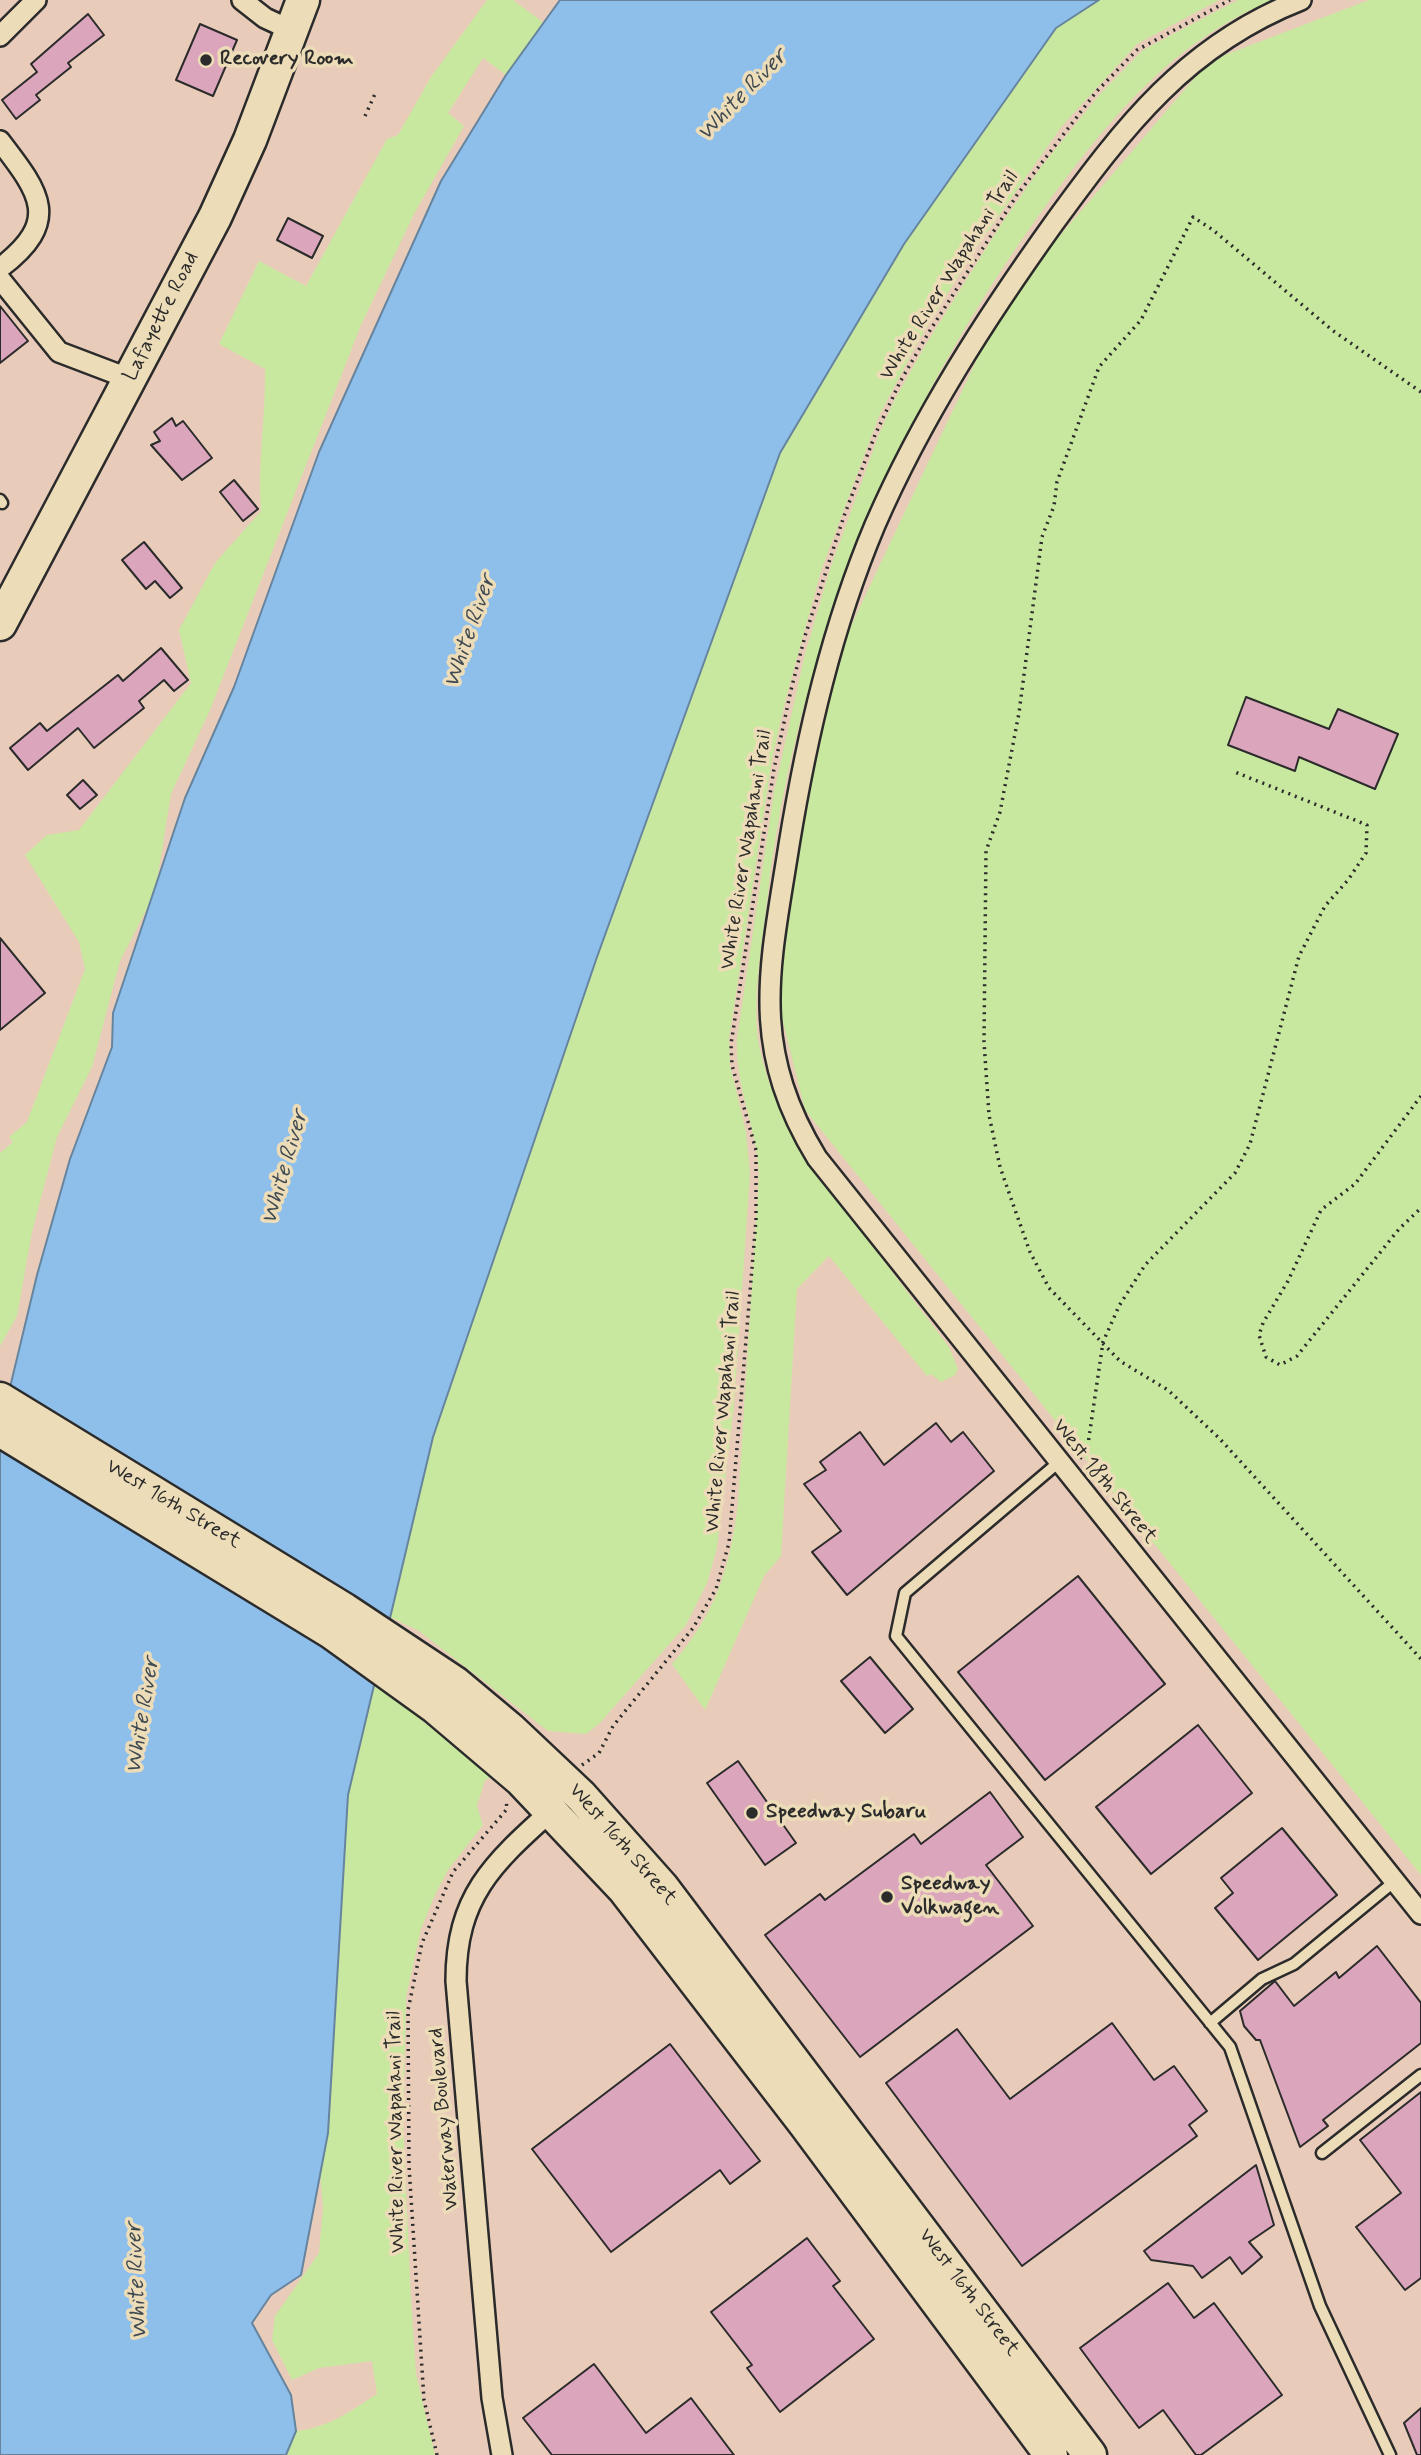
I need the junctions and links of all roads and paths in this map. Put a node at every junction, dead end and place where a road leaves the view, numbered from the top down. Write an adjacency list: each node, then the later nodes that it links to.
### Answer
1 (36, 0): 7 (street)
2 (242, 0): 6 (street)
3 (303, 0): 6 (main road, Lafayette Road)
4 (1230, 0): 25 (path, White River Wapahani Trail)
5 (1301, 0): 22 (street, West 18th Street)
6 (293, 31): 13 (main road, Lafayette Road)
7 (0, 36)
8 (375, 94): 9 (path)
9 (365, 117)
10 (0, 141): 11 (street)
11 (0, 268)
12 (0, 279): 13 (street)
13 (130, 379): 15 (main road, Lafayette Road)
14 (1421, 392): 19 (path)
15 (0, 624)
16 (1235, 772): 19 (path)
17 (1421, 1096): 18 (path)
18 (1421, 1208)
19 (1103, 1342): 22 (path); 23 (path)
20 (0, 1399): 24 (main road, West 16th Street)
21 (0, 1430): 24 (main road, West 16th Street)
22 (1065, 1470): 28 (street, West 18th Street); 30 (lane)
23 (1421, 1659)
24 (445, 1695): 27 (main road, West 16th Street); 36 (main road, West 16th Street)
25 (576, 1768)
26 (507, 1794): 33 (path, White River Wapahani Trail)
27 (551, 1811): 34 (street, Waterway Boulevard); 35 (main road, West 16th Street)
28 (1395, 1881): 29 (street, West 18th Street); 30 (lane)
29 (1421, 1914)
30 (1210, 2023): 37 (lane)
31 (1421, 2075): 32 (lane)
32 (1322, 2153)
33 (437, 2455)
34 (502, 2455)
35 (1051, 2455)
36 (1090, 2455)
37 (1390, 2455)

